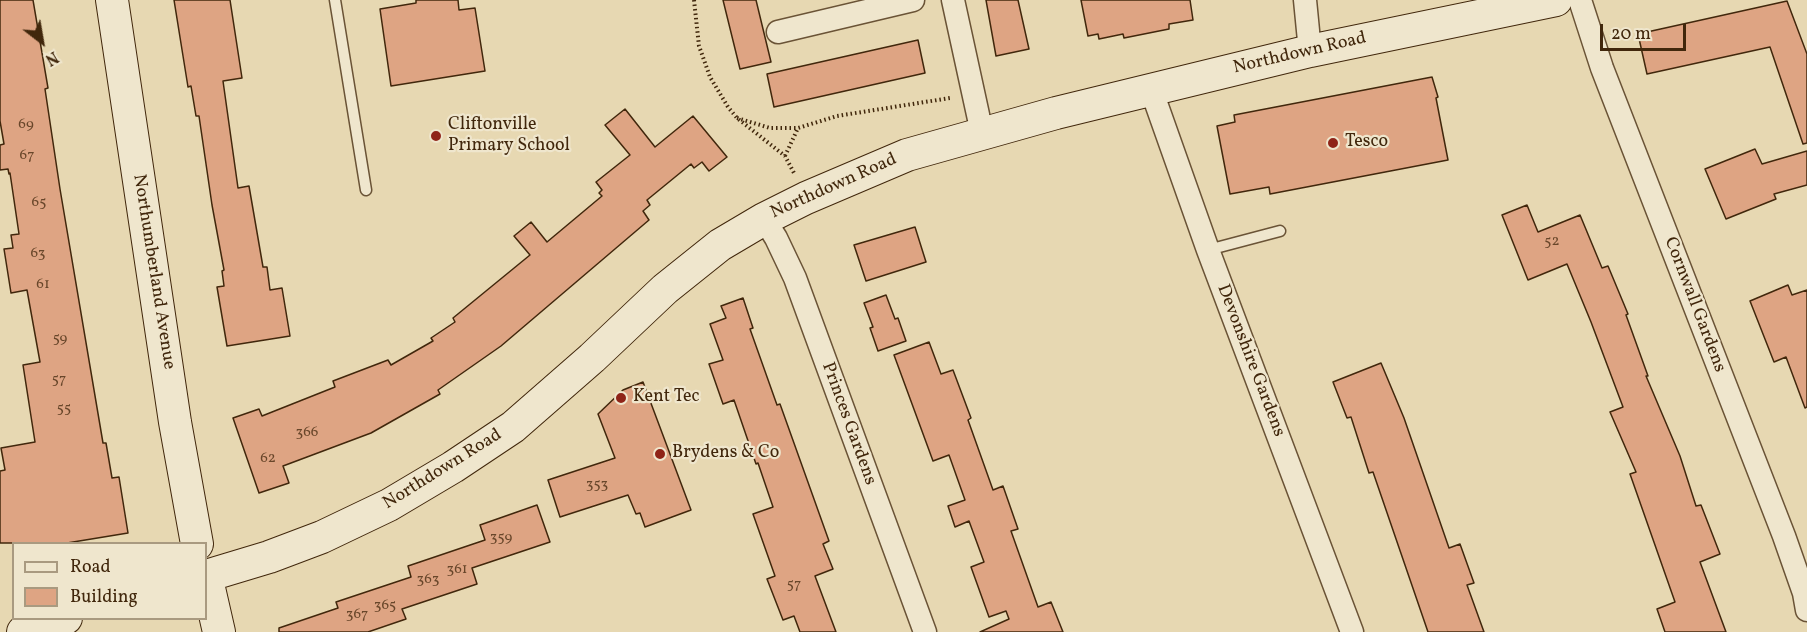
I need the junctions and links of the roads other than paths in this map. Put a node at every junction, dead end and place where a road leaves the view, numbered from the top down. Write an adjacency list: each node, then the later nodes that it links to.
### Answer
1 (112, 0): 16 (main road, Northumberland Avenue)
2 (335, 0): 12 (lane)
3 (913, 0): 8 (street)
4 (954, 0): 11 (street)
5 (1305, 0): 9 (street)
6 (1556, 0): 9 (main road, Northdown Road)
7 (1580, 0): 19 (street, Cornwall Gardens)
8 (778, 32)
9 (1310, 51): 10 (main road, Northdown Road)
10 (1151, 89): 11 (main road, Northdown Road); 15 (street, Devonshire Gardens)
11 (982, 133): 13 (main road, Northdown Road)
12 (366, 190)
13 (764, 219): 17 (main road, Northdown Road); 23 (street, Princes Gardens)
14 (1280, 231): 15 (lane)
15 (1208, 250): 24 (street, Devonshire Gardens)
16 (197, 542)
17 (207, 576)
18 (207, 580): 22 (main road)
19 (1807, 610)
20 (60, 620): 21 (main road)
21 (23, 632)
22 (219, 632)
23 (925, 632)
24 (1352, 632)

